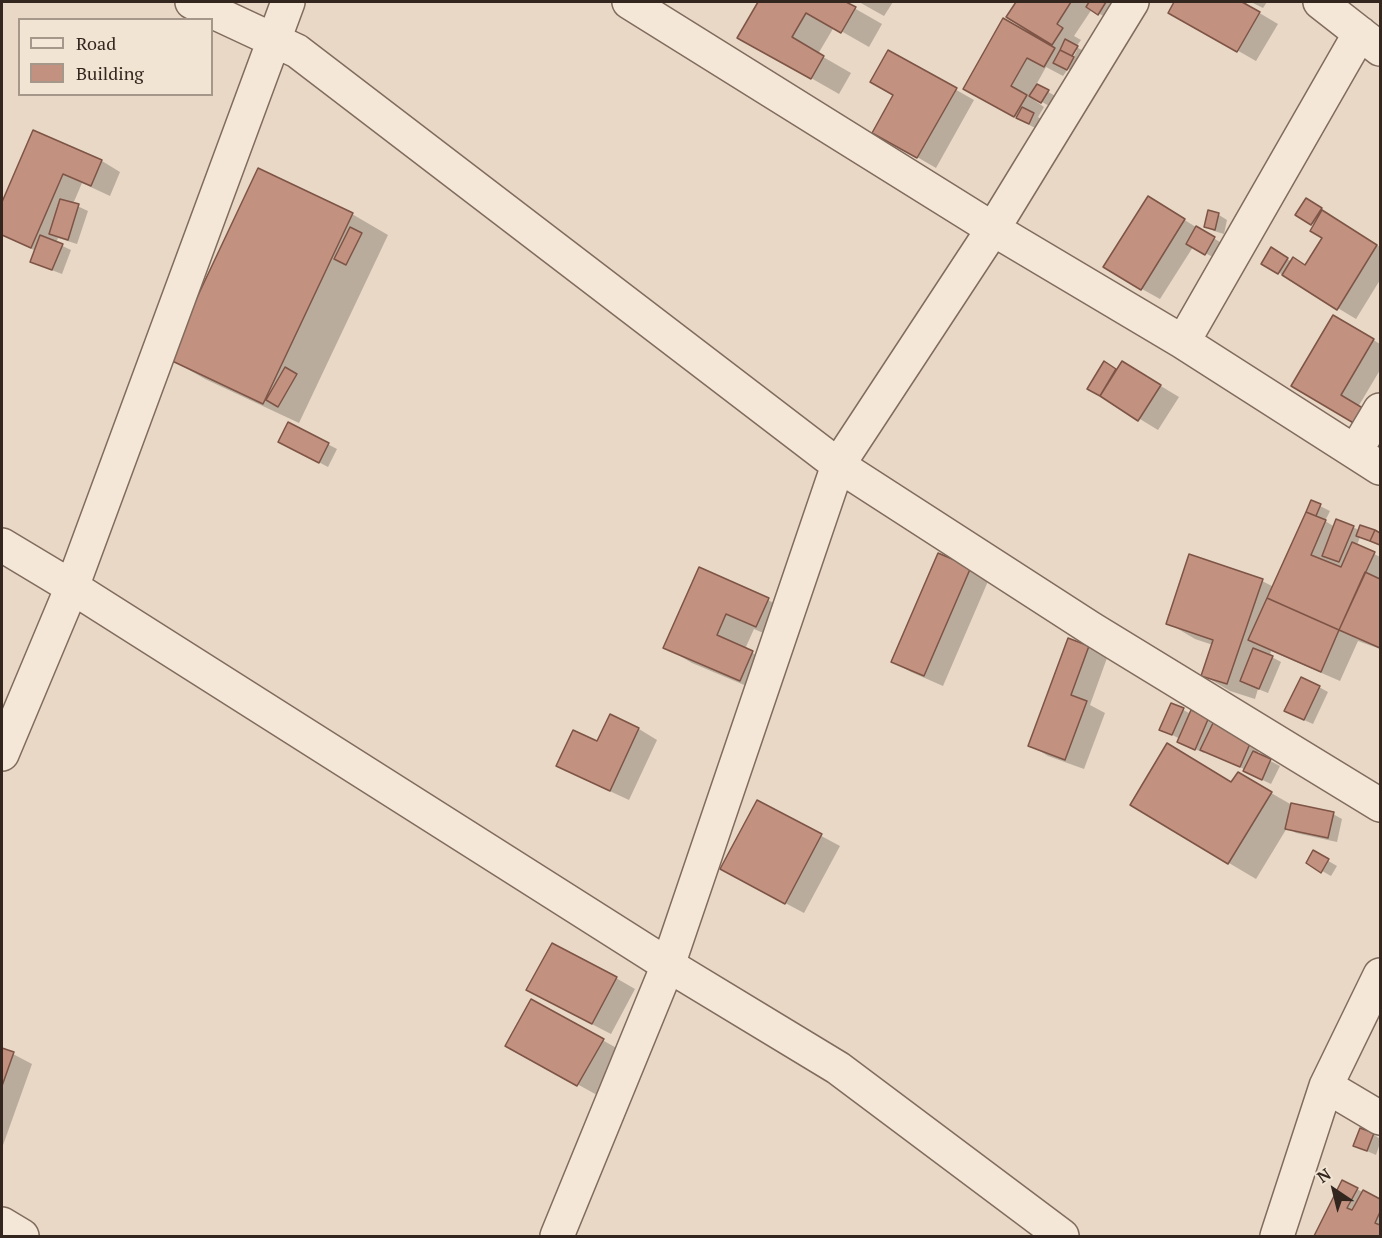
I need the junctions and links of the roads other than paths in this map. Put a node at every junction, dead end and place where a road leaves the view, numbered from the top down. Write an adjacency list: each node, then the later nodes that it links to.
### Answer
1 (192, 2): 6 (street)
2 (288, 2): 6 (street)
3 (629, 2): 8 (street)
4 (1132, 2): 8 (street)
5 (1320, 2): 7 (street)
6 (274, 40): 12 (street); 14 (street)
7 (1370, 41): 9 (street)
8 (993, 229): 9 (street); 12 (street)
9 (1183, 342): 11 (street)
10 (1380, 410): 11 (street)
11 (1368, 460)
12 (838, 465): 16 (street); 17 (street)
13 (2, 545): 14 (street)
14 (72, 587): 15 (street); 17 (street)
15 (2, 754)
16 (1380, 806)
17 (668, 965): 23 (street); 24 (street)
18 (1380, 975): 19 (street)
19 (1326, 1086): 20 (street); 25 (street)
20 (1380, 1118)
21 (2, 1224): 22 (street)
22 (22, 1236)
23 (557, 1236)
24 (1062, 1236)
25 (1277, 1236)

